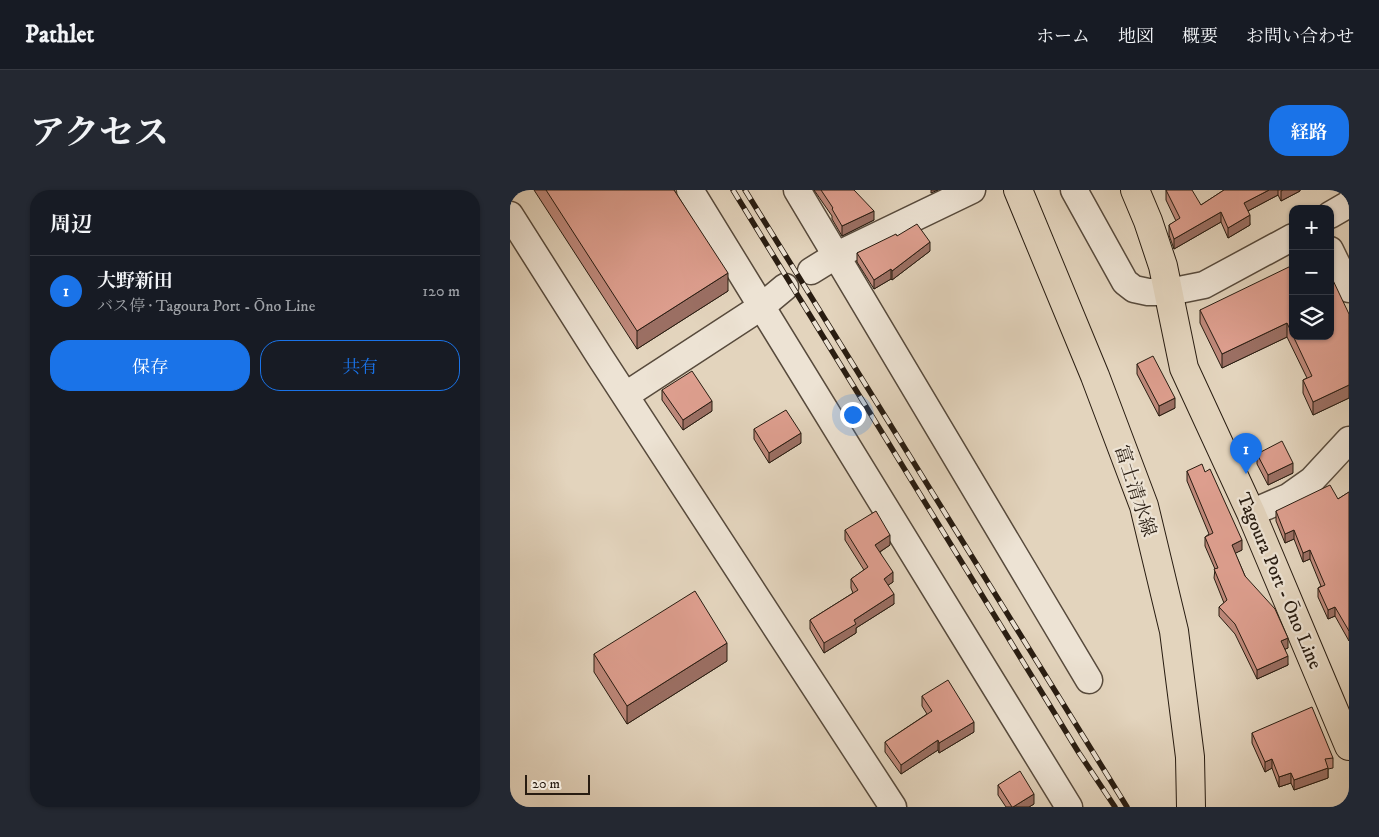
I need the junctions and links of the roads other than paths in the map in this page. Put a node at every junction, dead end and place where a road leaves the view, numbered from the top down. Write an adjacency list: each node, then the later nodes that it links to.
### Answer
1 (690, 190): 17 (street)
2 (797, 190): 11 (street)
3 (972, 190): 11 (street)
4 (1018, 190): 25 (main road, 富士清水線)
5 (1074, 190): 16 (street)
6 (1135, 190): 16 (main road, Tagoura Port - Ōno Line)
7 (1349, 204): 8 (street)
8 (1334, 213)
9 (510, 215): 18 (street)
10 (1289, 239): 16 (street)
11 (836, 255): 13 (street); 21 (street)
12 (1334, 258): 15 (street)
13 (811, 271)
14 (785, 287): 17 (street)
15 (1349, 289)
16 (1169, 292): 20 (main road, Tagoura Port - Ōno Line)
17 (761, 306): 18 (street); 24 (street)
18 (626, 395): 23 (street)
19 (1349, 440): 20 (street)
20 (1251, 513): 22 (main road, Tagoura Port - Ōno Line)
21 (1089, 680)
22 (1349, 746)
23 (893, 807)
24 (1069, 807)
25 (1192, 807)

